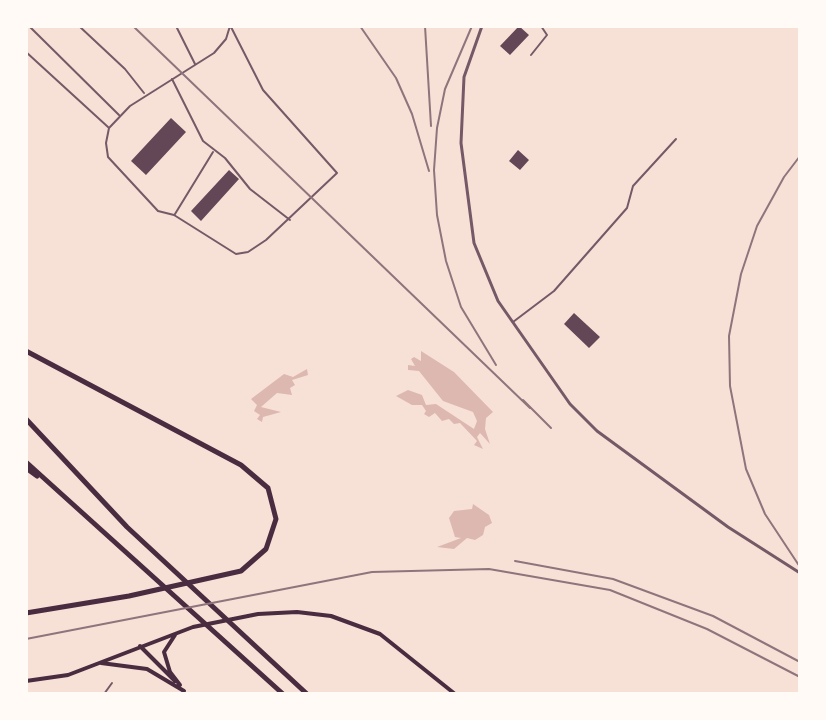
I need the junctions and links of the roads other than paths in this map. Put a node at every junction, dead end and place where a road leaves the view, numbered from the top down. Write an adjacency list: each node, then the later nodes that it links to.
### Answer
1 (29, 26): 12 (lane)
2 (79, 26): 11 (lane)
3 (176, 26): 9 (lane)
4 (482, 26): 18 (street)
5 (541, 26): 8 (lane)
6 (231, 27): 9 (lane); 17 (lane)
7 (26, 52): 13 (lane)
8 (531, 55)
9 (196, 65): 10 (lane)
10 (172, 78): 11 (lane); 15 (lane)
11 (145, 94): 12 (lane)
12 (120, 116): 13 (lane)
13 (109, 128): 16 (lane)
14 (676, 139): 18 (lane)
15 (214, 150): 16 (lane); 17 (lane)
16 (174, 215): 17 (lane)
17 (290, 220)
18 (512, 322): 24 (street)
19 (26, 351): 25 (main road)
20 (26, 419): 34 (main road)
21 (26, 462): 23 (main road)
22 (26, 468): 23 (main road)
23 (57, 490): 33 (main road)
24 (800, 573)
25 (26, 613)
26 (181, 630): 27 (main road); 31 (main road); 35 (main road)
27 (140, 646): 28 (main road); 31 (main road)
28 (97, 663): 29 (main road); 31 (main road)
29 (26, 681)
30 (112, 683): 32 (lane)
31 (186, 692)
32 (104, 694)
33 (283, 694)
34 (307, 694)
35 (455, 694)

